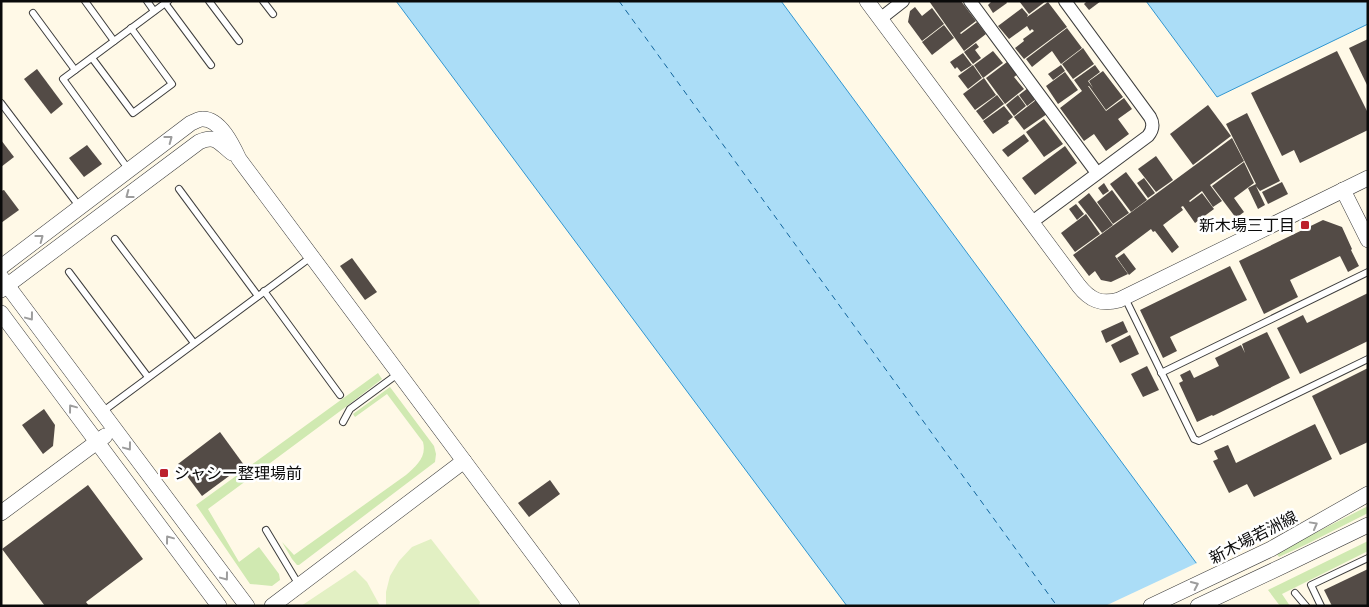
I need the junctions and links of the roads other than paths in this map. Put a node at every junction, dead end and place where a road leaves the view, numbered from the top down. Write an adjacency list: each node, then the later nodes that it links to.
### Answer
1 (85, 1): 15 (lane)
2 (147, 1): 10 (lane)
3 (209, 1): 16 (lane)
4 (263, 1): 12 (lane)
5 (867, 1): 13 (street)
6 (903, 1): 13 (street)
7 (970, 1): 23 (street)
8 (1064, 1): 23 (street)
9 (166, 2): 10 (lane); 18 (lane)
10 (154, 11): 14 (lane)
11 (33, 13): 19 (lane)
12 (273, 14)
13 (880, 18): 28 (street)
14 (131, 28): 15 (lane); 17 (lane)
15 (114, 41): 17 (lane)
16 (240, 42)
17 (92, 58): 19 (lane)
18 (211, 65)
19 (75, 70): 22 (lane)
20 (1, 103): 27 (lane)
21 (239, 159): 22 (street, one-way to 21); 31 (street); 35 (street, one-way to 35)
22 (129, 170): 27 (street)
23 (1097, 173): 28 (street)
24 (1368, 178): 26 (street)
25 (179, 189): 37 (lane)
26 (1344, 190): 30 (street); 38 (street)
27 (80, 207): 32 (street, one-way to 27)
28 (1032, 222): 38 (street)
29 (115, 240): 40 (lane)
30 (1368, 240)
31 (312, 256): 36 (lane); 42 (street)
32 (1, 267)
33 (69, 272): 44 (lane)
34 (1368, 272): 43 (lane)
35 (3, 285): 46 (street, one-way to 46)
36 (264, 292): 37 (lane); 45 (lane)
37 (258, 296): 40 (lane)
38 (1124, 297): 43 (lane)
39 (1, 313): 49 (street, one-way to 39)
40 (194, 343): 44 (lane)
41 (1368, 359): 43 (lane)
42 (398, 373): 47 (lane); 50 (street)
43 (1162, 373)
44 (148, 377): 46 (lane)
45 (340, 395)
46 (101, 412): 48 (street)
47 (343, 422)
48 (114, 429): 49 (street); 59 (street, one-way to 59)
49 (97, 441): 52 (street); 58 (street, one-way to 49)
50 (464, 461): 56 (street); 61 (street)
51 (1368, 494): 62 (street, 新木場若洲線, one-way to 51)
52 (1, 513)
53 (1368, 524): 63 (street)
54 (266, 530): 56 (lane)
55 (1368, 558): 65 (lane)
56 (299, 585): 60 (street)
57 (1294, 593): 64 (lane)
58 (219, 606)
59 (247, 606)
60 (272, 606)
61 (572, 606)
62 (1151, 606)
63 (1198, 606)
64 (1306, 606)
65 (1321, 606)

